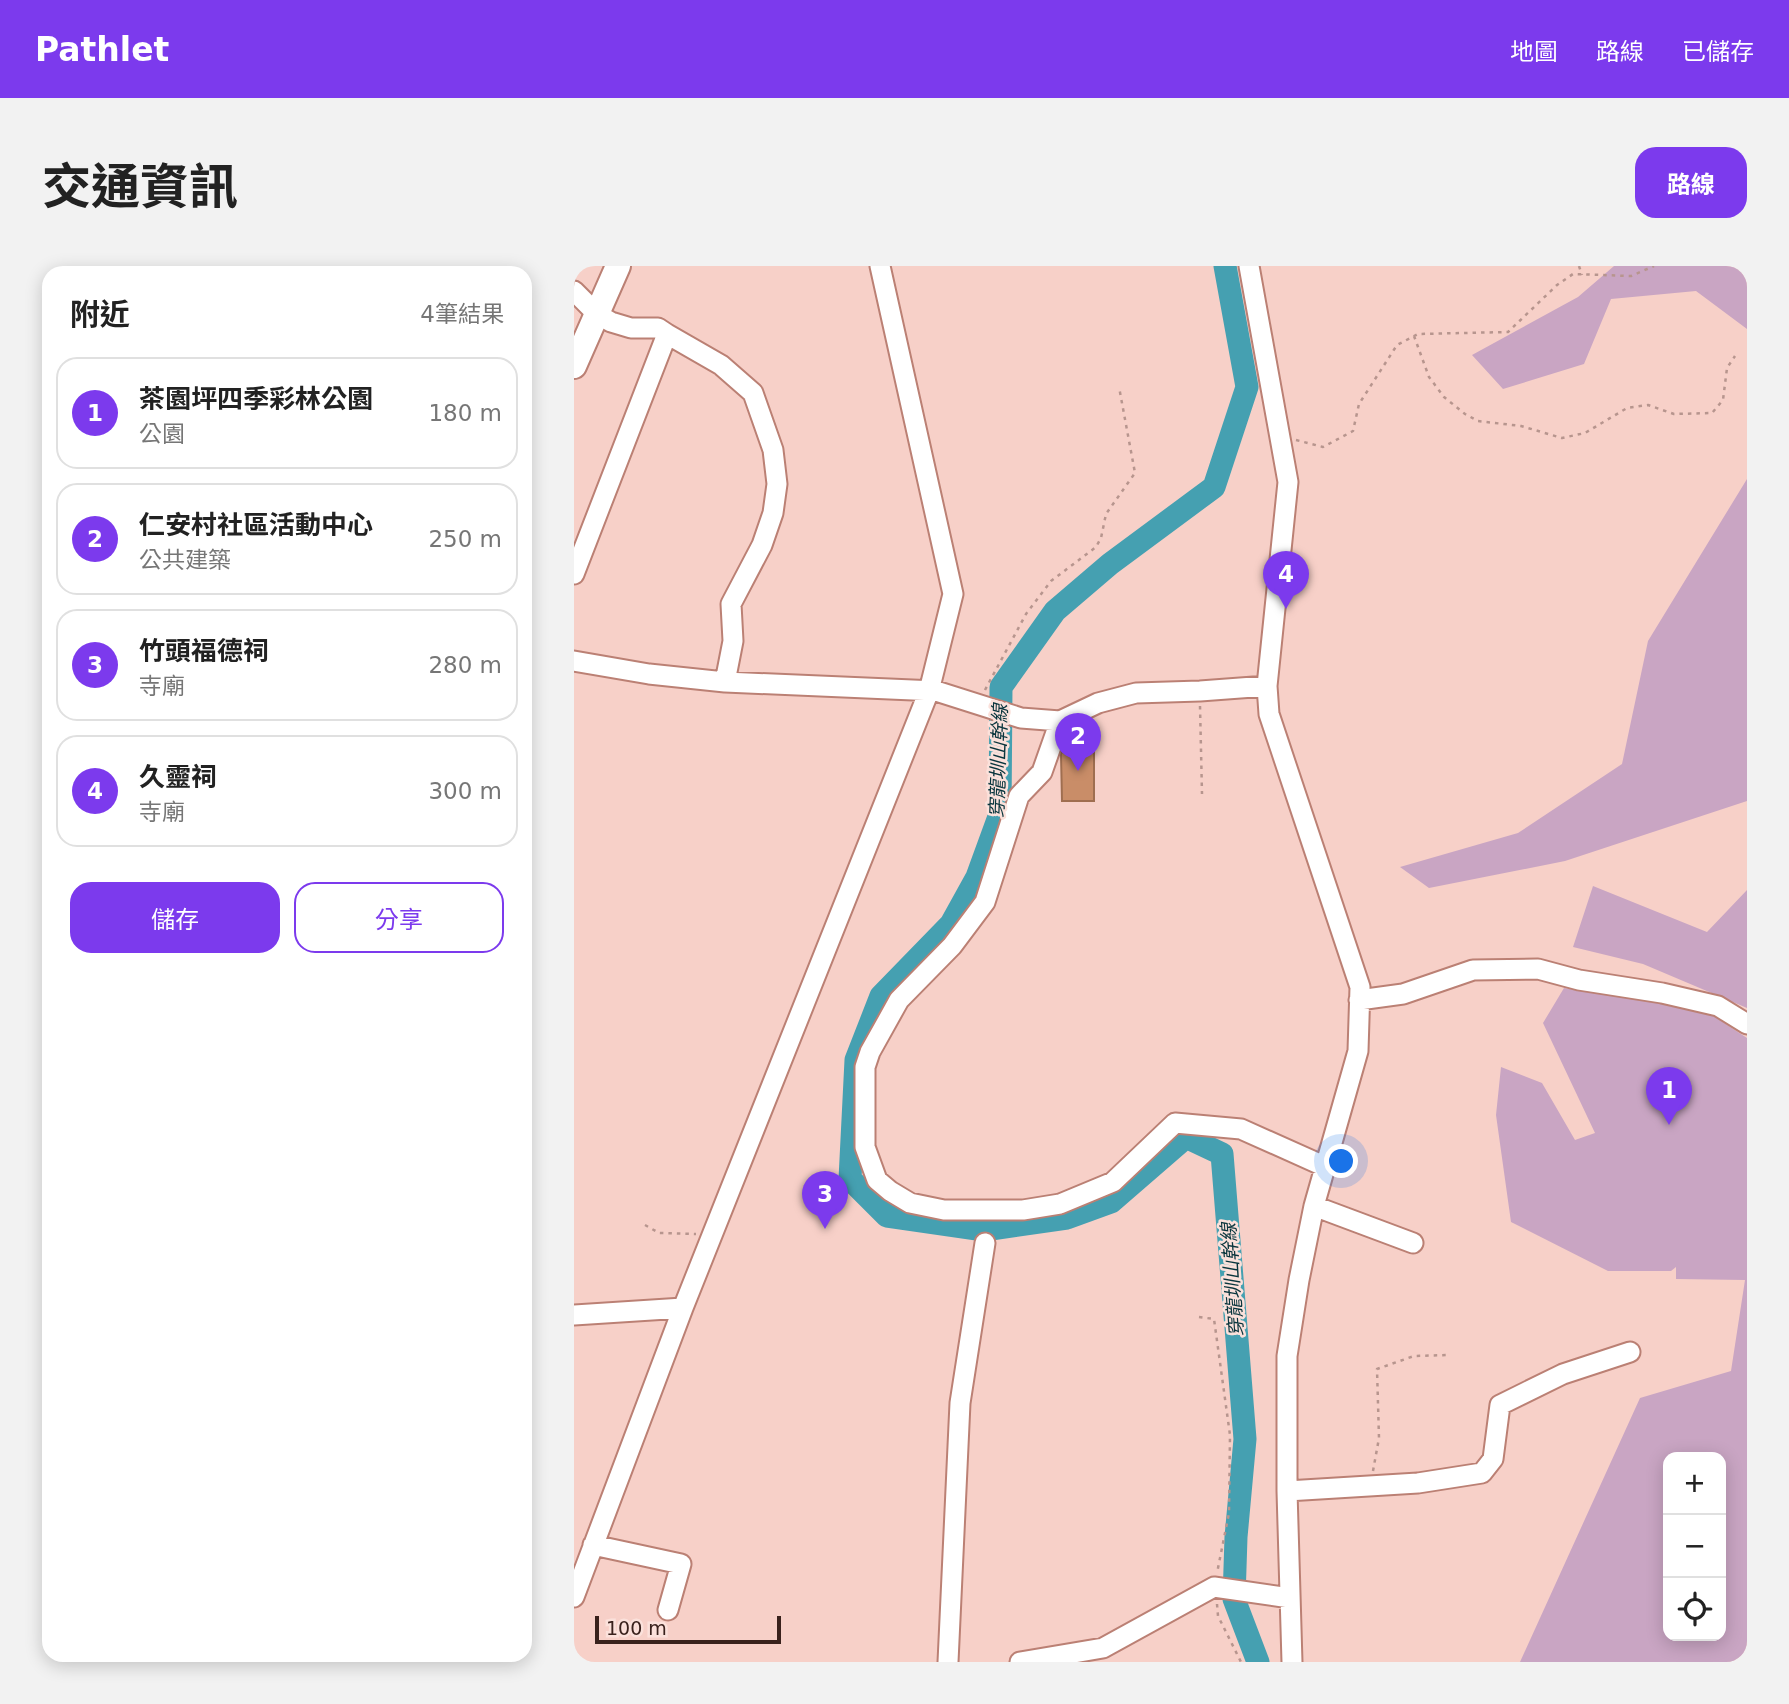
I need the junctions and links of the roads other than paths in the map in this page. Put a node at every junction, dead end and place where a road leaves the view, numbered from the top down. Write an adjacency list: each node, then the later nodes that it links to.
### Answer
1 (618, 266): 5 (main road)
2 (880, 266): 12 (street)
3 (1249, 266): 11 (street)
4 (574, 291): 5 (street)
5 (597, 314): 6 (street); 7 (main road)
6 (667, 334): 8 (street); 10 (street)
7 (574, 366)
8 (574, 574)
9 (574, 661): 10 (street)
10 (725, 682): 12 (street)
11 (1267, 686): 13 (street); 14 (street)
12 (929, 691): 13 (street); 20 (street)
13 (1060, 721): 16 (street)
14 (1359, 1000): 15 (street); 16 (street)
15 (1747, 1024)
16 (1326, 1167): 17 (street)
17 (1314, 1206): 19 (street); 23 (street)
18 (985, 1243): 28 (street)
19 (1413, 1243)
20 (683, 1308): 21 (street); 24 (street)
21 (574, 1315)
22 (1630, 1352): 23 (street)
23 (1287, 1491): 26 (street)
24 (593, 1545): 25 (street); 27 (street)
25 (574, 1597)
26 (1290, 1598): 29 (street); 30 (street)
27 (668, 1610)
28 (948, 1662)
29 (1020, 1662)
30 (1292, 1662)

